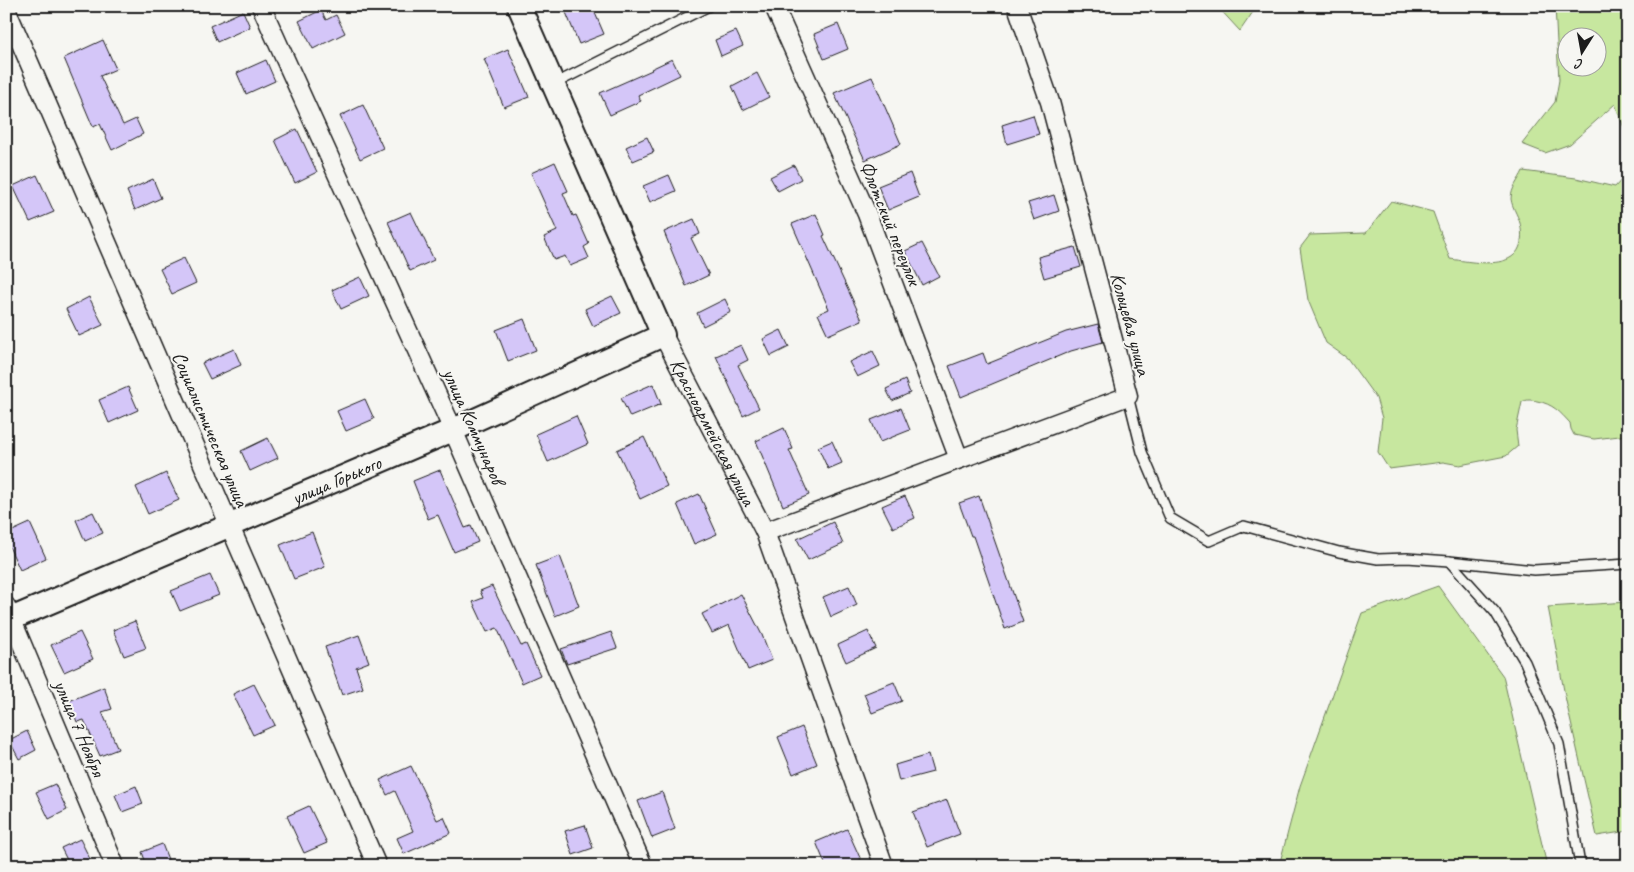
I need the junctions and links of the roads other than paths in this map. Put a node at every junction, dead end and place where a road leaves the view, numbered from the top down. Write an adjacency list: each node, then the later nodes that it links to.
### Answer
1 (261, 6): 10 (street, улица Коммунаров)
2 (519, 6): 7 (street, Красноармейская улица)
3 (709, 6): 7 (lane)
4 (774, 6): 11 (street, Флотский переулок)
5 (1017, 6): 9 (street, Кольцевая улица)
6 (6, 9): 12 (street, Социалистическая улица)
7 (554, 84): 8 (street, Красноармейская улица)
8 (663, 335): 10 (street, улица Горького); 13 (street, Красноармейская улица)
9 (1128, 396): 11 (street, Кольцевая улица); 14 (lane)
10 (453, 430): 12 (street, улица Горького); 19 (street, улица Коммунаров)
11 (959, 459): 13 (street, Кольцевая улица)
12 (230, 525): 16 (street, улица Горького); 18 (street, Социалистическая улица)
13 (765, 532): 20 (street, Красноармейская улица)
14 (1449, 561): 15 (lane); 21 (lane)
15 (1628, 564)
16 (8, 615): 17 (street, улица 7 Ноября)
17 (114, 866)
18 (377, 866)
19 (643, 866)
20 (884, 866)
21 (1582, 866)

